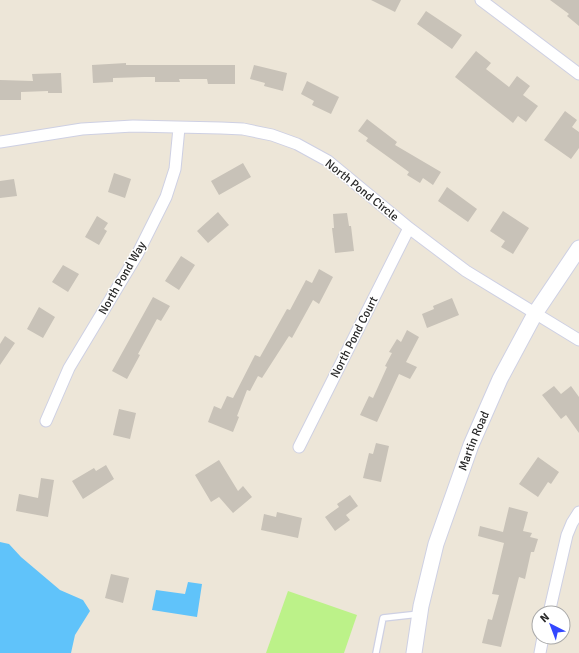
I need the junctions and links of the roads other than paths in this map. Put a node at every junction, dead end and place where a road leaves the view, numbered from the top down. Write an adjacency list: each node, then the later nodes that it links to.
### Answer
1 (481, 0): 2 (street)
2 (579, 74)
3 (179, 128): 4 (street, North Pond Circle); 5 (street, North Pond Circle); 9 (street, North Pond Way)
4 (0, 142)
5 (409, 228): 7 (street, North Pond Circle); 10 (street, North Pond Court)
6 (579, 248): 7 (street, Martin Road)
7 (536, 312): 8 (street, North Pond Circle); 13 (street, Martin Road)
8 (579, 340)
9 (46, 421)
10 (299, 447)
11 (579, 512): 12 (street)
12 (551, 605)
13 (420, 614): 14 (lane); 15 (street, Martin Road)
14 (376, 653)
15 (414, 653)

